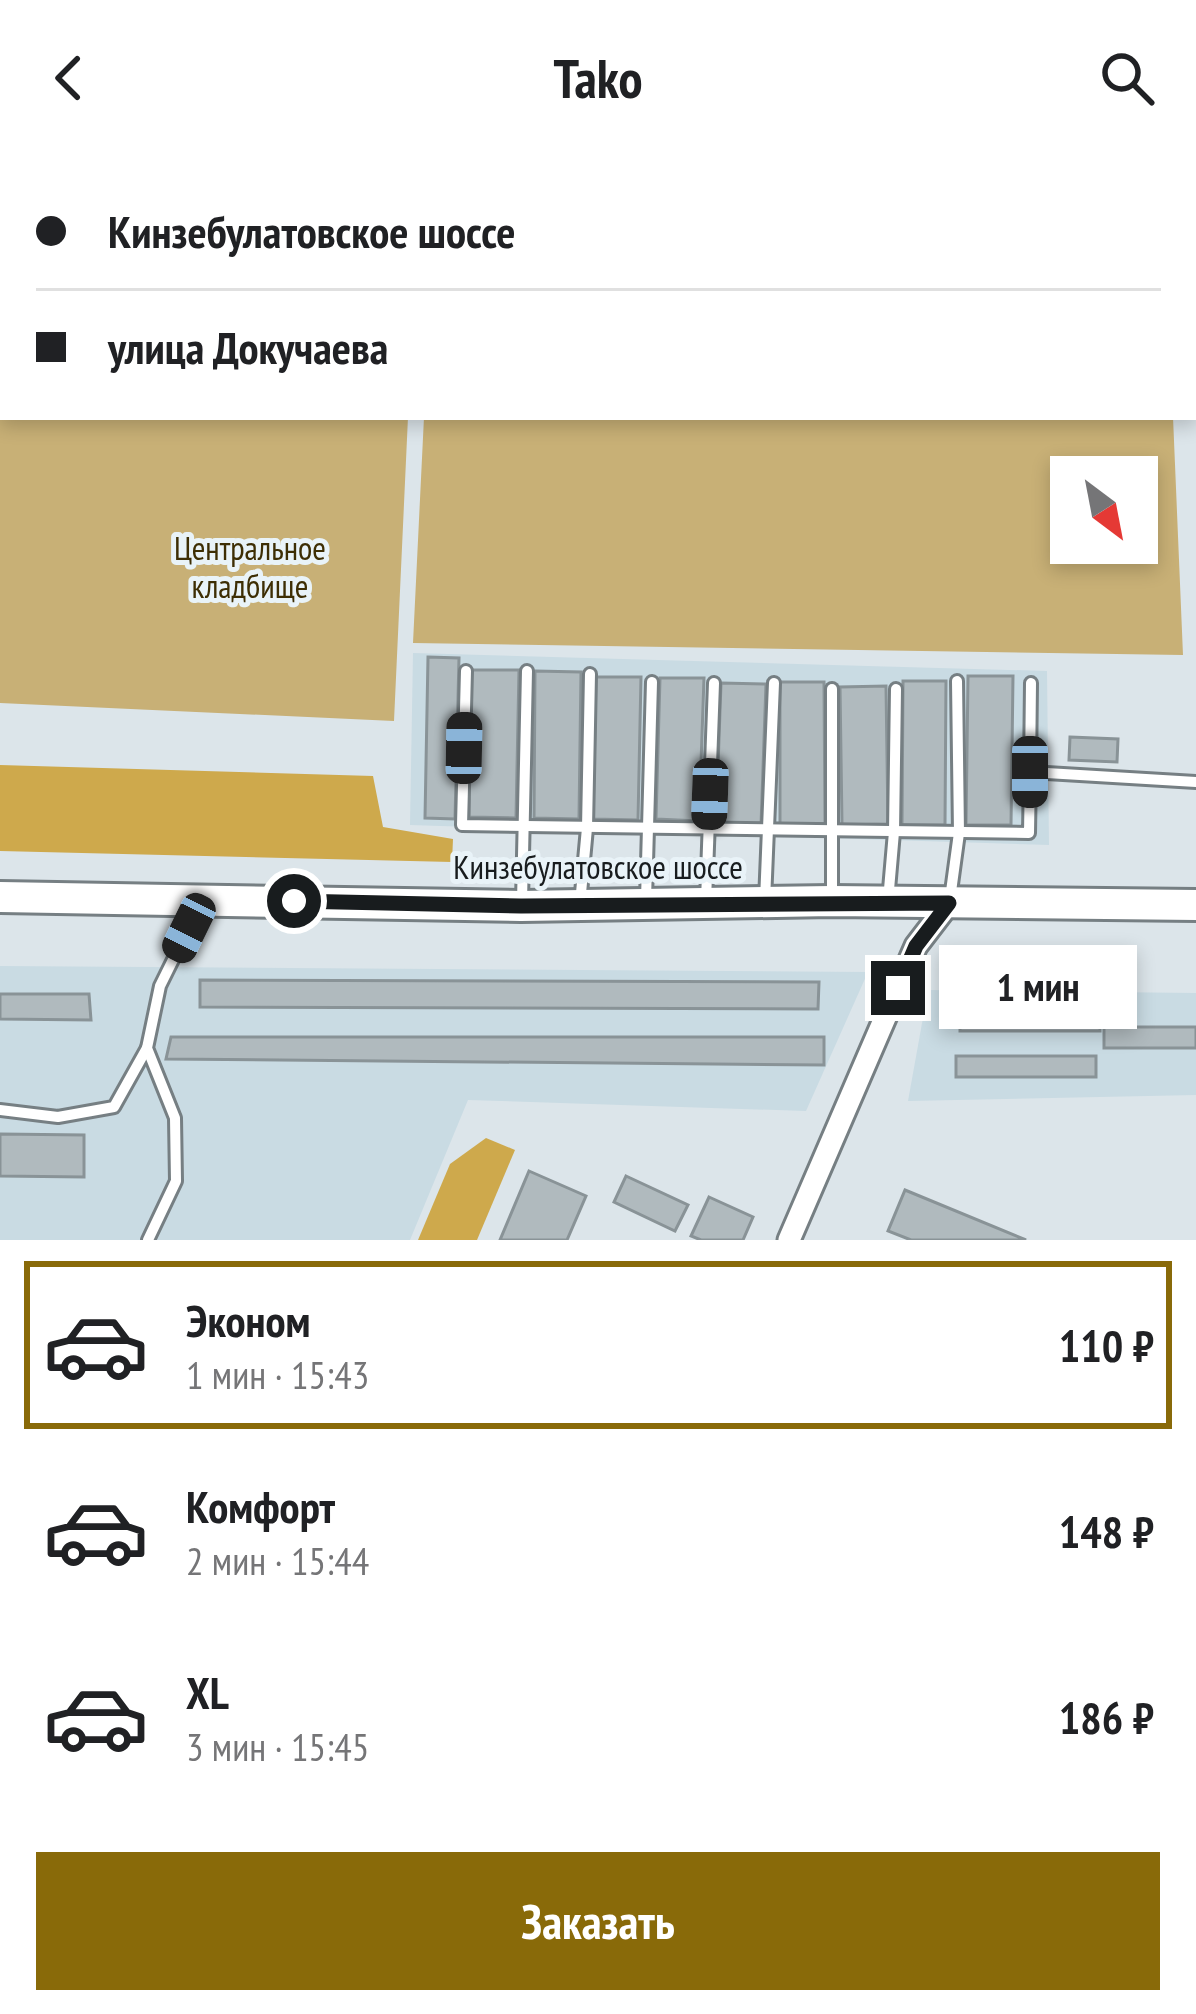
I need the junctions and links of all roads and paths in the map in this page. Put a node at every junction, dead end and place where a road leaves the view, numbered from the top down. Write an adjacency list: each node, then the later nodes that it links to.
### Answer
1 (466, 671): 13 (lane)
2 (527, 671): 13 (lane)
3 (590, 674): 14 (lane)
4 (957, 681): 20 (lane)
5 (652, 682): 15 (lane)
6 (714, 682): 16 (lane)
7 (774, 682): 17 (lane)
8 (1031, 683): 11 (lane)
9 (896, 688): 19 (lane)
10 (832, 689): 18 (lane)
11 (1030, 772): 12 (lane); 20 (lane)
12 (1196, 782)
13 (523, 826): 14 (lane); 31 (lane)
14 (586, 828): 15 (lane); 29 (lane)
15 (646, 829): 16 (lane); 23 (lane)
16 (708, 830): 17 (lane); 27 (lane)
17 (770, 831): 18 (lane); 24 (lane)
18 (834, 832): 19 (lane); 25 (lane)
19 (894, 832): 20 (lane); 26 (lane)
20 (959, 832): 28 (lane)
21 (0, 897): 22 (main road, Кинзебулатовское шоссе)
22 (203, 899): 31 (main road, Кинзебулатовское шоссе); 32 (lane)
23 (646, 902): 27 (main road, Кинзебулатовское шоссе); 29 (main road, Кинзебулатовское шоссе)
24 (765, 902): 25 (main road, Кинзебулатовское шоссе); 27 (main road, Кинзебулатовское шоссе)
25 (832, 902): 26 (main road, Кинзебулатовское шоссе)
26 (888, 902): 28 (main road, Кинзебулатовское шоссе)
27 (706, 903)
28 (949, 903): 30 (main road, Кинзебулатовское шоссе); 35 (street)
29 (580, 904): 31 (main road, Кинзебулатовское шоссе)
30 (1196, 905)
31 (521, 906)
32 (147, 1048): 33 (lane); 34 (lane)
33 (0, 1110)
34 (148, 1240)
35 (789, 1240)

